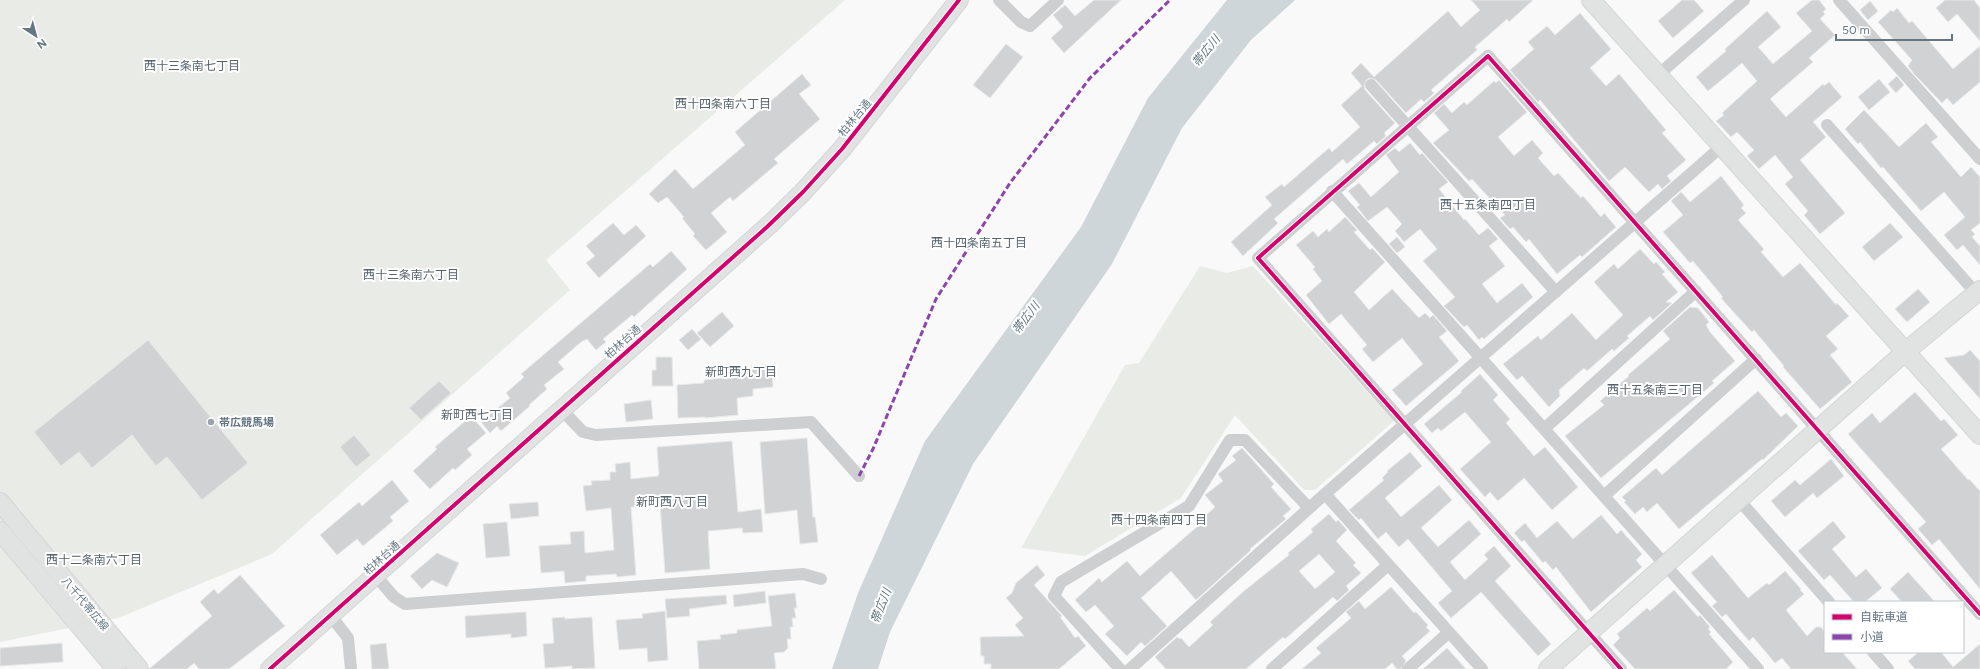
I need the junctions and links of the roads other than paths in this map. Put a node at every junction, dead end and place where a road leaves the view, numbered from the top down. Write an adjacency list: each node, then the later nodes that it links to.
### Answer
1 (959, 0): 21 (street, 柏林台通)
2 (999, 0): 3 (street)
3 (1058, 0)
4 (1591, 0): 7 (street)
5 (1744, 0): 7 (street)
6 (1839, 0): 12 (street)
7 (1658, 75): 11 (street)
8 (1371, 85): 10 (street)
9 (1827, 125): 16 (street)
10 (1408, 127): 13 (street); 14 (street); 17 (street)
11 (1721, 147): 14 (street); 18 (street)
12 (1980, 159)
13 (1332, 191): 19 (street); 22 (street)
14 (1636, 223): 15 (street); 17 (street)
15 (1696, 291): 20 (street); 23 (street)
16 (1978, 291): 18 (street)
17 (1556, 292): 19 (street)
18 (1905, 352): 24 (street); 25 (street)
19 (1480, 358): 22 (street); 23 (street)
20 (1756, 359): 24 (street); 28 (street)
21 (561, 409): 26 (street); 35 (street, 柏林台通)
22 (1406, 424): 27 (street); 41 (street)
23 (1544, 429): 28 (street)
24 (1818, 430): 29 (street); 38 (street)
25 (1980, 435)
26 (859, 476)
27 (1325, 494): 31 (street); 33 (street)
28 (1604, 496): 34 (street)
29 (1739, 500): 34 (street); 37 (street)
30 (0, 502): 44 (street, 八千代帯広線)
31 (1309, 508): 47 (street); 48 (street)
32 (0, 531): 43 (street, 八千代帯広線)
33 (1388, 565): 40 (street); 49 (street)
34 (1666, 566): 41 (street); 54 (street)
35 (376, 576): 36 (street); 39 (street, 柏林台通)
36 (822, 579)
37 (1828, 601)
38 (1980, 614)
39 (331, 616): 45 (street, 柏林台通); 46 (street)
40 (1448, 633): 50 (street); 51 (street)
41 (1589, 633): 52 (street); 53 (street)
42 (1874, 653): 55 (street)
43 (116, 669)
44 (139, 669)
45 (270, 669)
46 (351, 669)
47 (1120, 669)
48 (1130, 669)
49 (1272, 669)
50 (1408, 669)
51 (1482, 669)
52 (1548, 669)
53 (1621, 669)
54 (1758, 669)
55 (1888, 669)

